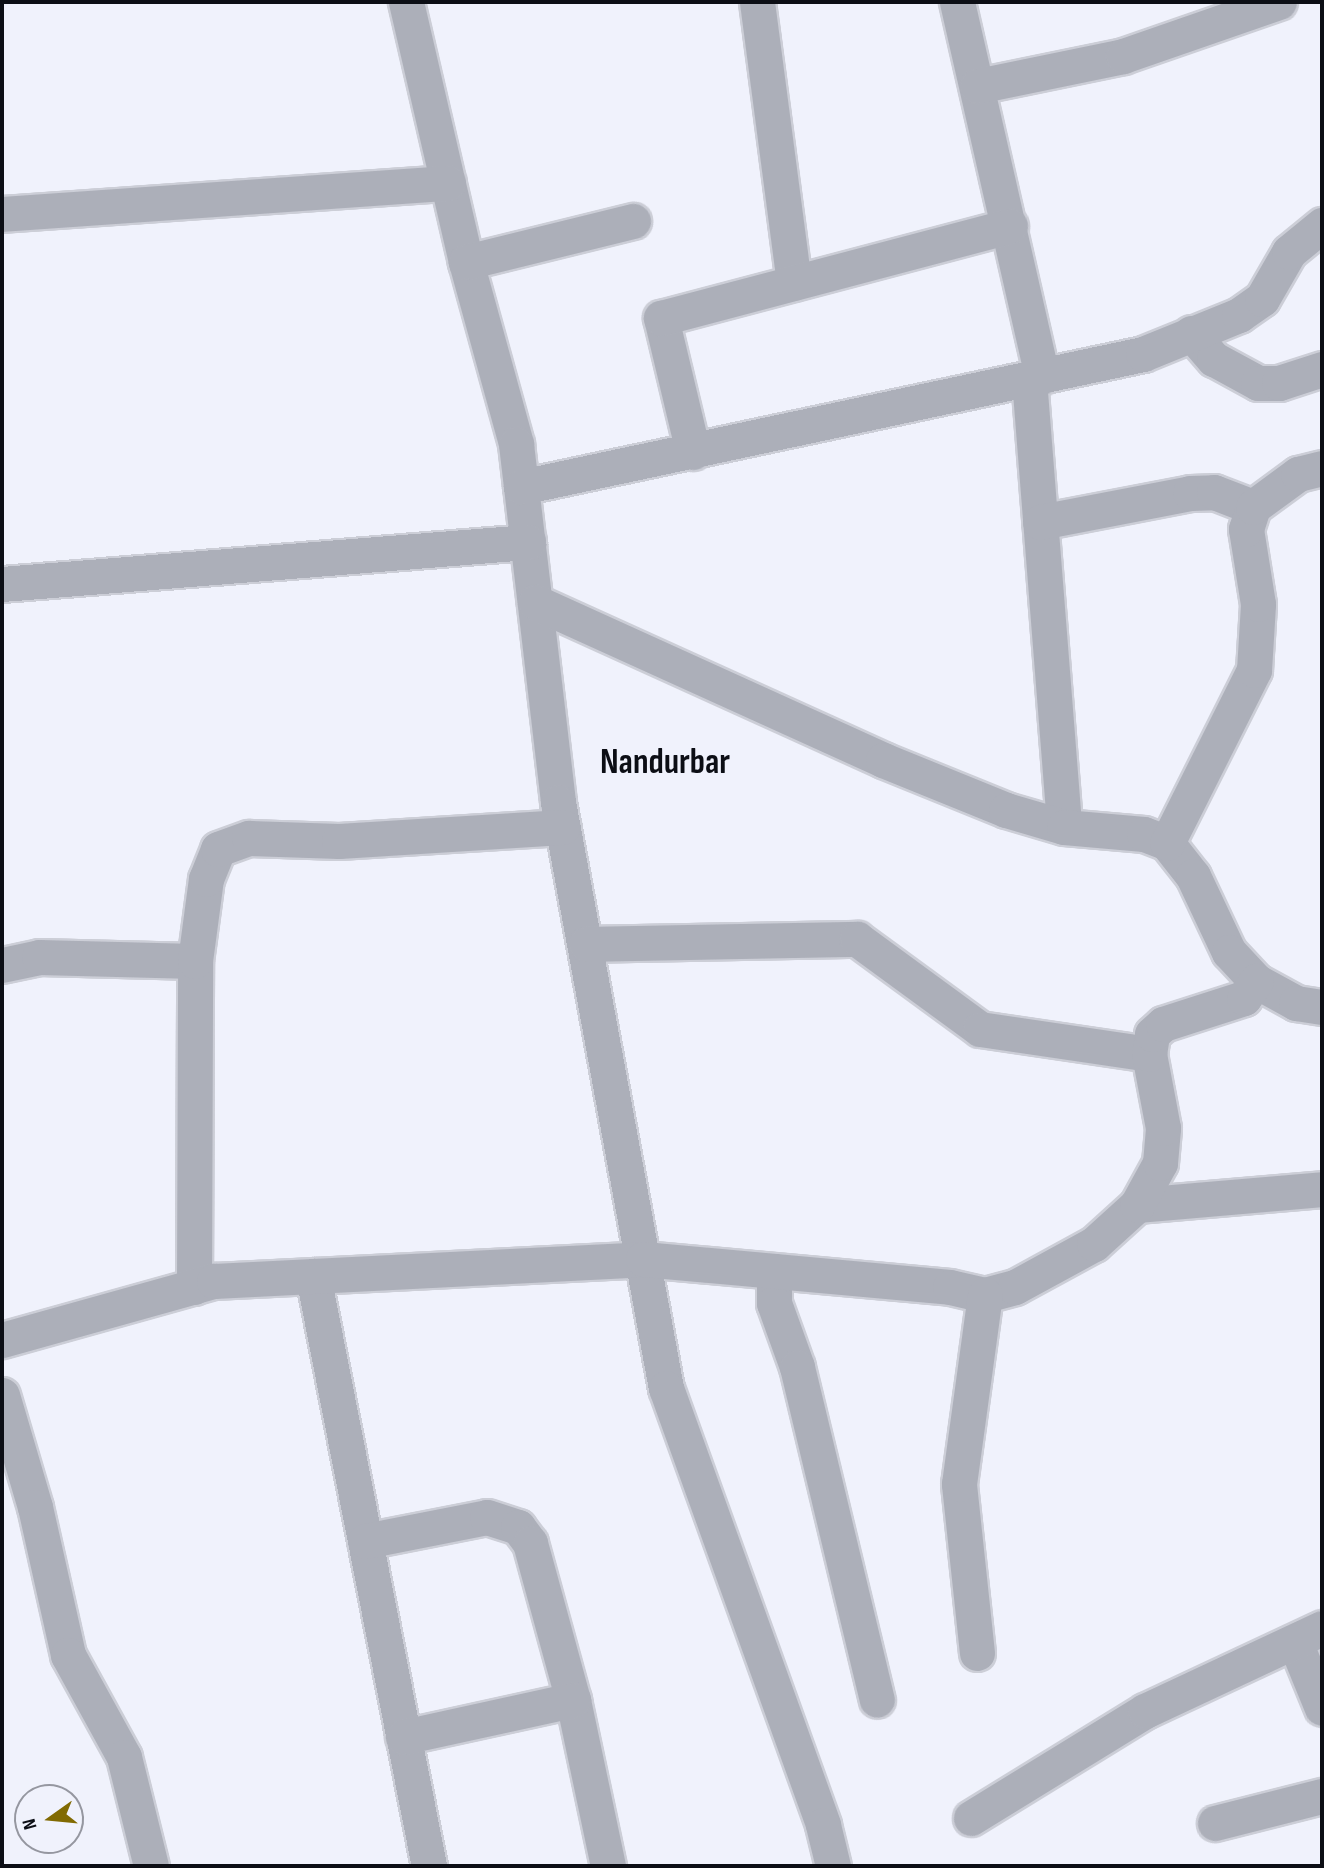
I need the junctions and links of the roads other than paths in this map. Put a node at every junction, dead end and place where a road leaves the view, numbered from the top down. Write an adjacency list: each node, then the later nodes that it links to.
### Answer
1 (406, 2): 6 (street)
2 (757, 2): 12 (street)
3 (957, 2): 5 (street)
4 (1279, 2): 5 (street)
5 (977, 86): 10 (street)
6 (448, 183): 7 (street); 11 (street)
7 (2, 214)
8 (633, 221): 11 (street)
9 (1322, 225): 13 (street)
10 (1010, 226): 12 (street); 15 (street)
11 (466, 262): 18 (street)
12 (794, 283): 16 (street)
13 (1191, 333): 14 (street); 15 (street)
14 (1322, 369)
15 (1035, 377): 16 (street); 20 (street)
16 (693, 452): 18 (street)
17 (1322, 468): 19 (street)
18 (521, 487): 21 (street)
19 (1253, 507): 20 (street); 26 (street)
20 (1040, 522): 25 (street)
21 (528, 542): 22 (street); 23 (street)
22 (2, 584)
23 (534, 602): 24 (street); 25 (street)
24 (563, 827): 27 (street); 28 (street)
25 (1064, 827): 26 (street)
26 (1167, 843): 30 (street)
27 (586, 944): 32 (street); 35 (street)
28 (195, 961): 29 (street); 38 (street)
29 (2, 965)
30 (1256, 981): 31 (street); 32 (street)
31 (1322, 1007)
32 (1149, 1054): 34 (street)
33 (1322, 1189): 34 (street)
34 (1136, 1205): 39 (street)
35 (643, 1259): 36 (street); 37 (street); 56 (street)
36 (774, 1271): 39 (street); 46 (street)
37 (313, 1276): 38 (street); 43 (street)
38 (194, 1287): 40 (street)
39 (985, 1295): 45 (street)
40 (2, 1340)
41 (2, 1395): 42 (street)
42 (9, 1444): 53 (street)
43 (365, 1541): 47 (street); 49 (street)
44 (1309, 1635): 48 (street); 51 (street)
45 (977, 1653)
46 (877, 1699)
47 (573, 1700): 49 (street); 55 (street)
48 (1322, 1708)
49 (403, 1737): 54 (street)
50 (1322, 1796): 52 (street)
51 (971, 1818)
52 (1215, 1823)
53 (151, 1866)
54 (429, 1866)
55 (608, 1866)
56 (834, 1866)

